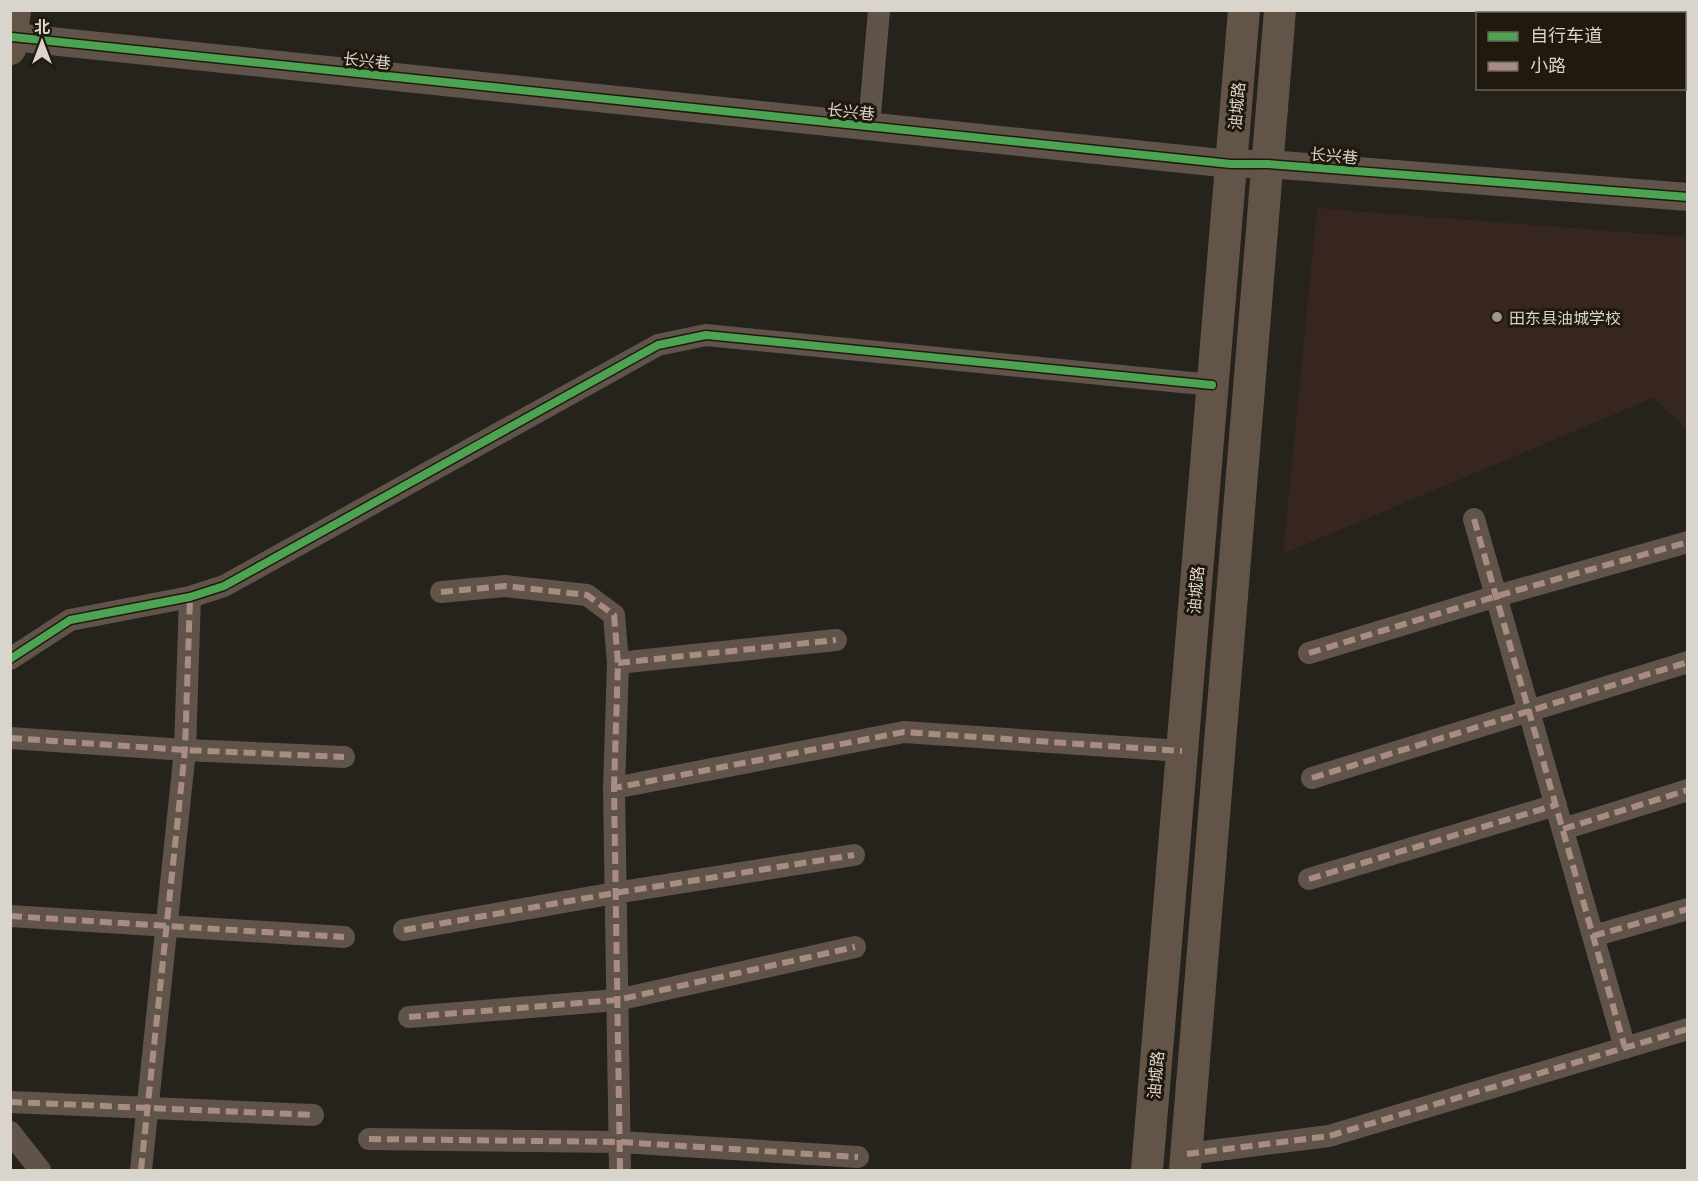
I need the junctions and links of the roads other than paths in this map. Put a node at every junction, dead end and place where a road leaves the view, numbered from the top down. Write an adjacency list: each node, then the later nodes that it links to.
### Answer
1 (879, 10): 5 (street)
2 (1244, 10): 6 (main road, 油城路)
3 (1280, 10): 7 (main road)
4 (12, 32): 5 (street, 长兴巷)
5 (869, 126): 6 (street, 长兴巷)
6 (1231, 164): 7 (street, 长兴巷); 9 (main road, 油城路)
7 (1268, 164): 8 (street, 长兴巷); 51 (main road)
8 (1688, 197)
9 (1212, 385): 14 (street); 23 (main road, 油城路)
10 (1474, 519): 13 (street)
11 (1688, 542): 13 (street)
12 (441, 592): 19 (street)
13 (1497, 596): 16 (street); 20 (street)
14 (190, 597): 17 (street); 22 (street)
15 (836, 640): 19 (street)
16 (1309, 653)
17 (10, 659)
18 (1688, 662): 20 (street)
19 (618, 663): 26 (street)
20 (1529, 712): 25 (street); 28 (street)
21 (10, 738): 22 (street)
22 (185, 750): 24 (street); 35 (street)
23 (1182, 751): 26 (street); 55 (main road, 油城路)
24 (344, 757)
25 (1312, 778)
26 (614, 788): 32 (street)
27 (1688, 790): 29 (street)
28 (1556, 806): 29 (street); 31 (street)
29 (1563, 830): 37 (street)
30 (854, 855): 32 (street)
31 (1309, 879)
32 (615, 893): 36 (street); 40 (street)
33 (1688, 909): 37 (street)
34 (10, 916): 35 (street)
35 (166, 926): 38 (street); 45 (street)
36 (404, 930)
37 (1593, 936): 43 (street)
38 (344, 937)
39 (855, 947): 40 (street)
40 (617, 1000): 41 (street); 49 (street)
41 (409, 1017)
42 (1688, 1029): 43 (street)
43 (1625, 1048): 51 (street)
44 (10, 1102): 45 (street)
45 (148, 1108): 46 (street); 53 (street)
46 (313, 1115)
47 (10, 1132): 52 (street)
48 (369, 1139): 49 (street)
49 (620, 1142): 50 (street); 54 (street)
50 (858, 1157)
51 (1186, 1162)
52 (40, 1170)
53 (141, 1170)
54 (620, 1170)
55 (1147, 1170)

